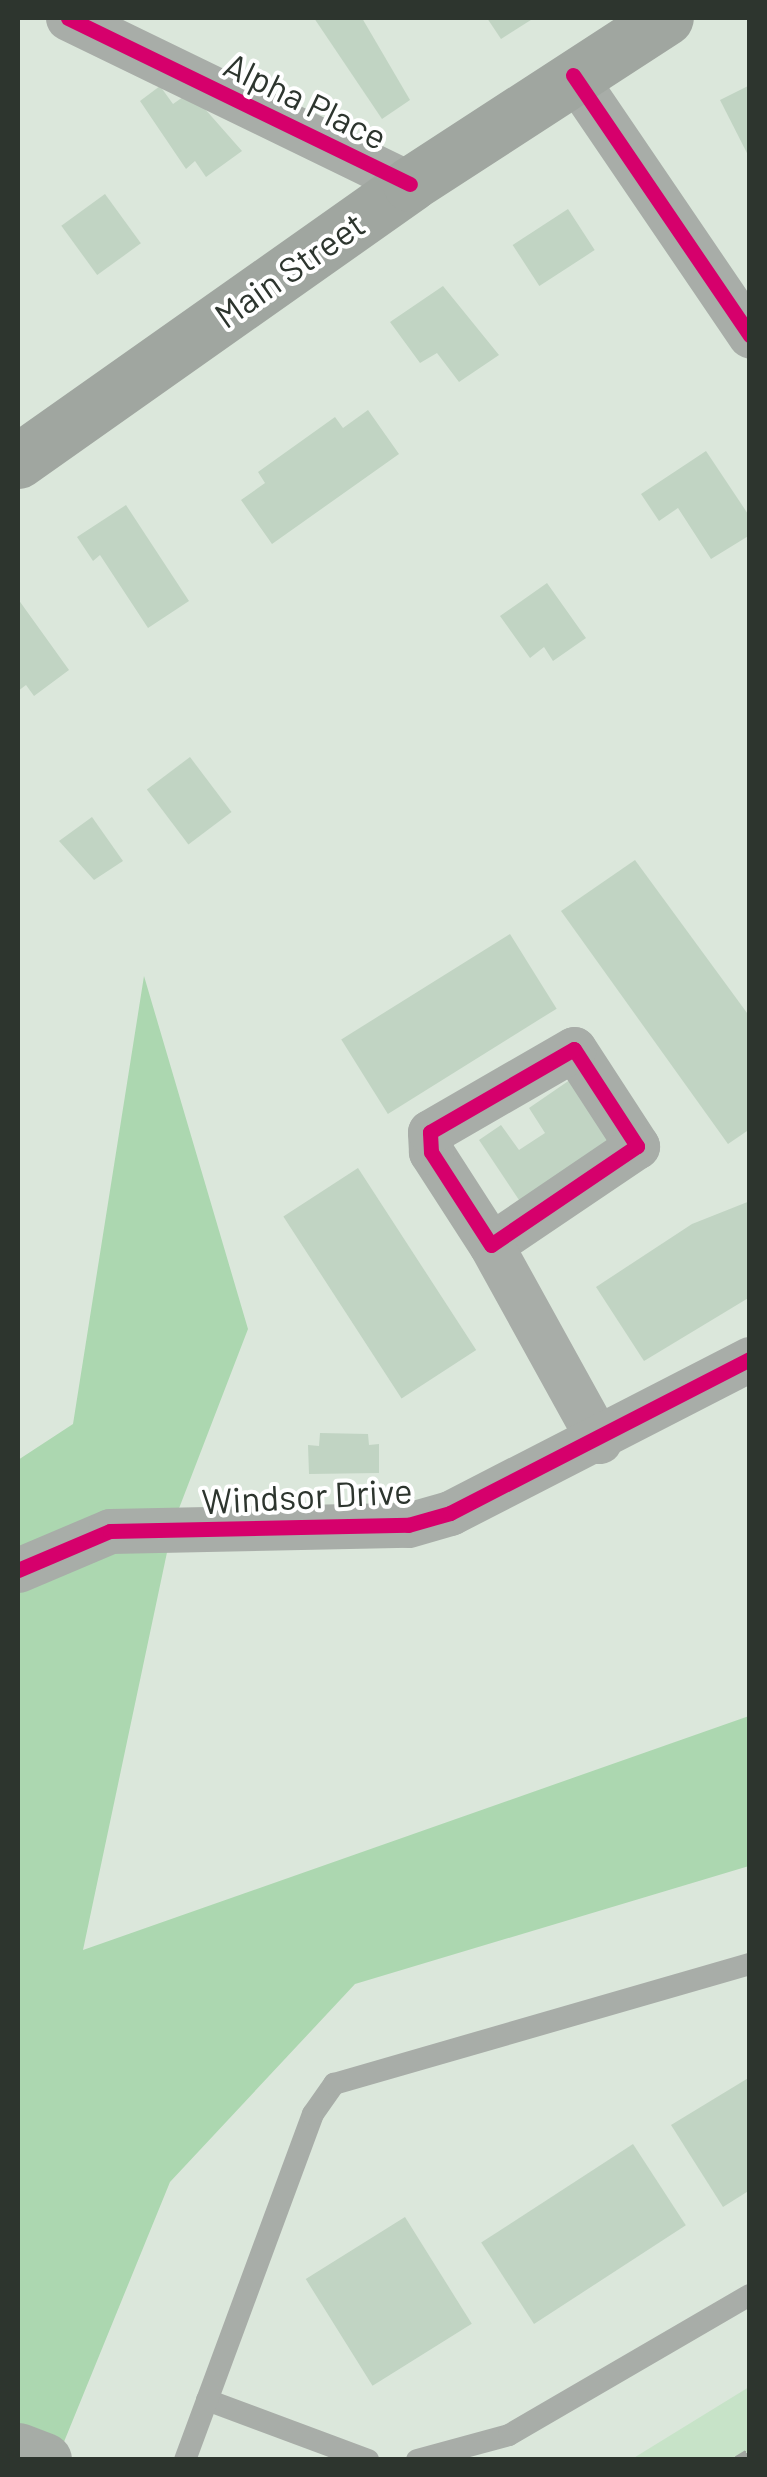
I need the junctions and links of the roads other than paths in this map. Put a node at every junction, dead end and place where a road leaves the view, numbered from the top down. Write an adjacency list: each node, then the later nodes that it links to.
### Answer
1 (68, 18): 4 (street, Alpha Place)
2 (666, 18): 3 (main road, Main Street)
3 (574, 75): 4 (main road, Main Street); 5 (street)
4 (410, 184): 6 (main road, Main Street)
5 (750, 335)
6 (18, 461)
7 (492, 1246): 7 (street); 9 (street)
8 (750, 1360): 9 (street, Windsor Drive)
9 (599, 1441): 10 (street, Windsor Drive)
10 (18, 1570)
11 (750, 1964): 13 (lane)
12 (750, 2294): 18 (lane)
13 (207, 2400): 16 (lane); 17 (lane)
14 (18, 2450): 15 (street)
15 (44, 2460)
16 (185, 2460)
17 (368, 2460)
18 (417, 2460)

